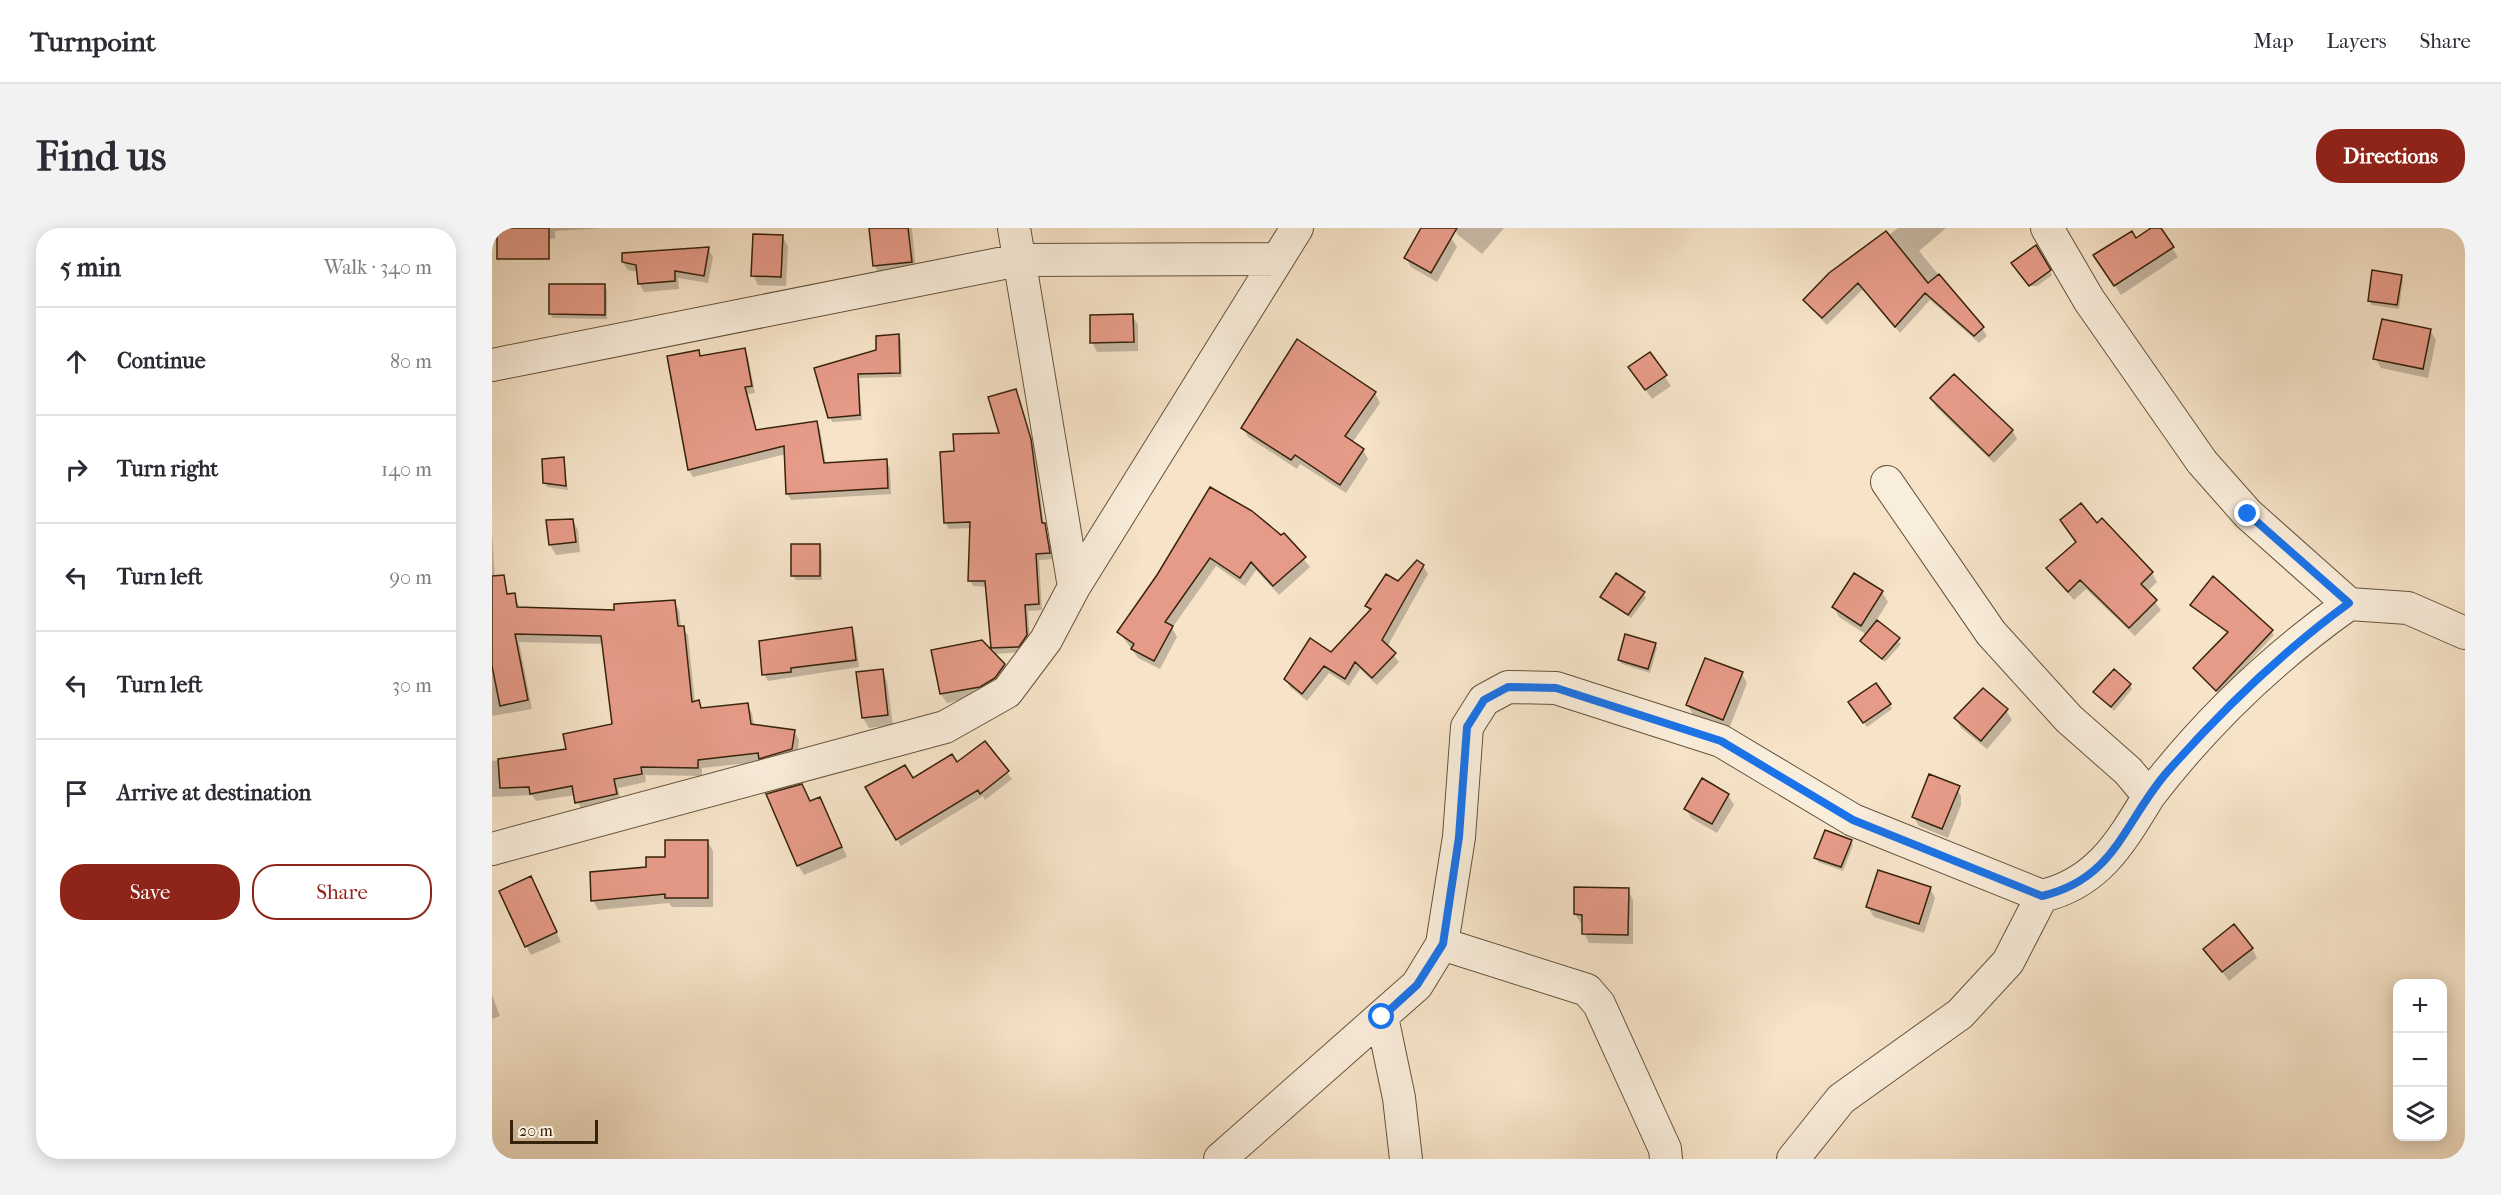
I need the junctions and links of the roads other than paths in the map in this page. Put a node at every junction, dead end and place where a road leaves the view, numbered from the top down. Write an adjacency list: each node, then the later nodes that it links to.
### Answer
1 (1014, 228): 5 (street)
2 (1297, 228): 4 (street)
3 (2047, 228): 9 (street)
4 (1277, 258): 5 (street); 8 (street)
5 (1019, 260): 6 (street); 8 (street)
6 (492, 365)
7 (1887, 482): 11 (street)
8 (1074, 587): 12 (street)
9 (2349, 603): 10 (street); 11 (street)
10 (2465, 633)
11 (2149, 796): 13 (street)
12 (492, 849)
13 (2042, 896): 14 (street); 19 (street)
14 (1443, 944): 15 (street); 16 (street)
15 (1382, 1017): 17 (street); 18 (street)
16 (1668, 1156)
17 (1220, 1159)
18 (1406, 1159)
19 (1793, 1159)

